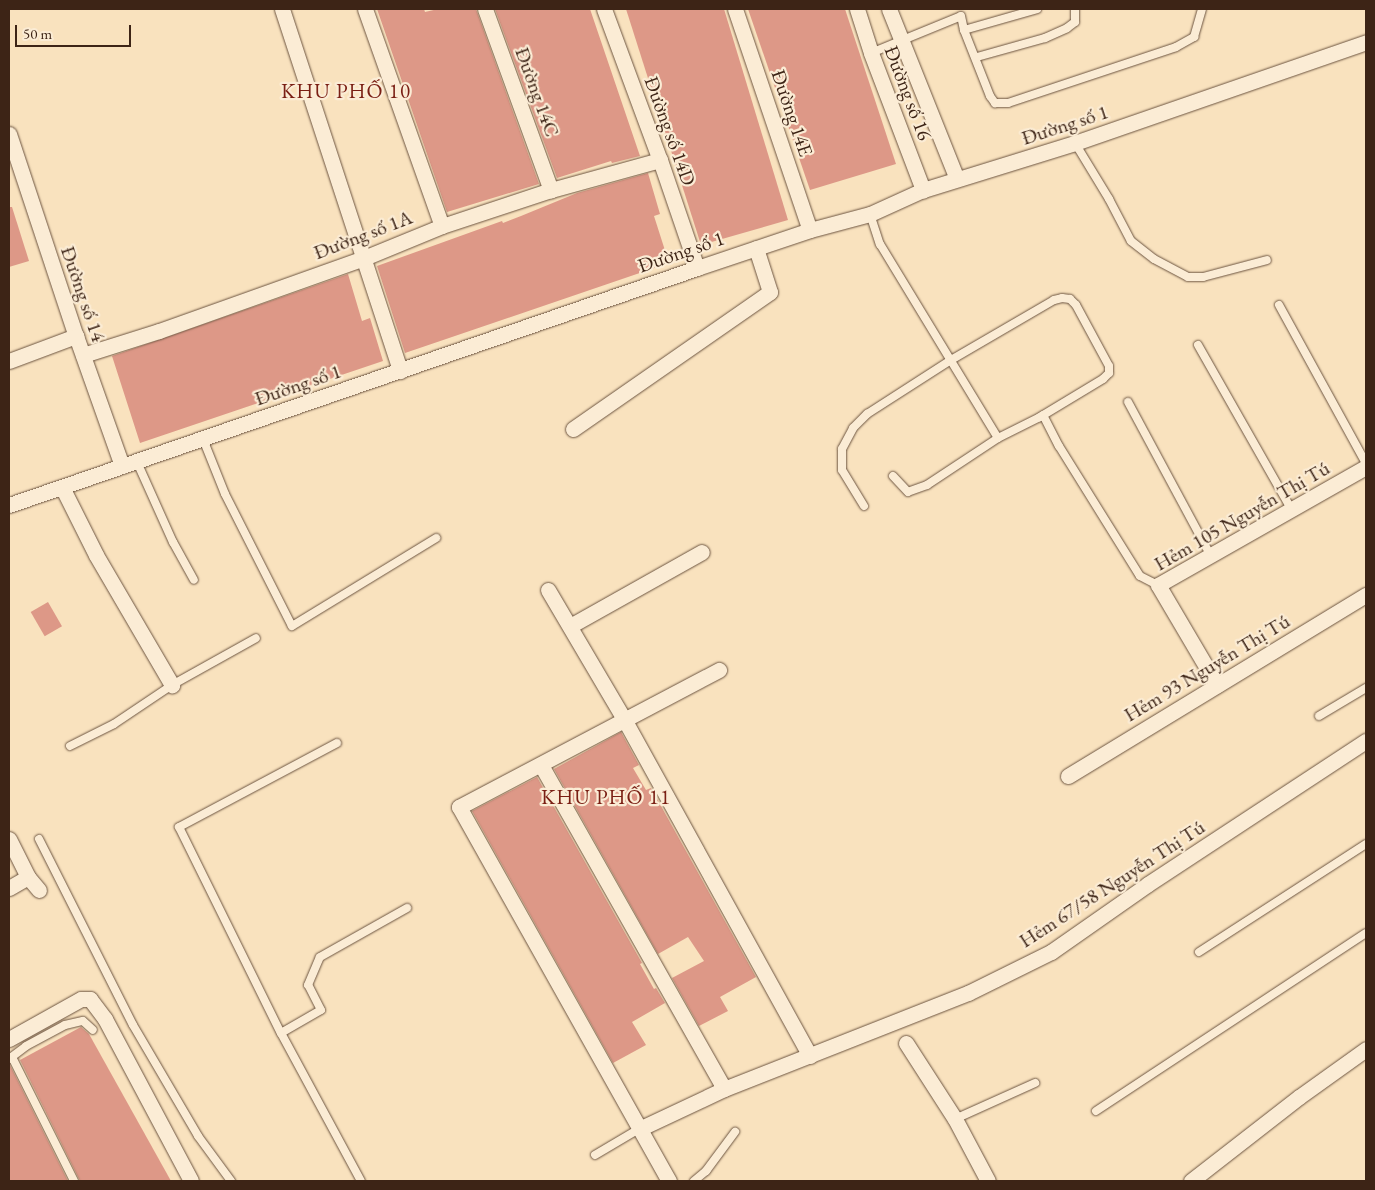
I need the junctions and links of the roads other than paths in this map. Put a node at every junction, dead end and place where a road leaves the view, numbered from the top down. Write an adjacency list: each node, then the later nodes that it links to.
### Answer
1 (282, 9): 27 (street)
2 (365, 9): 24 (street)
3 (485, 9): 21 (street, Đường 14C)
4 (604, 9): 19 (street, Đường số 14D)
5 (735, 9): 25 (street, Đường 14E)
6 (856, 9): 15 (street, Đường số 16)
7 (889, 9): 13 (street, Đường số 16)
8 (1037, 9): 12 (lane)
9 (1075, 9): 16 (lane)
10 (1202, 9): 16 (lane)
11 (959, 12): 12 (lane); 13 (lane)
12 (964, 30): 16 (lane)
13 (901, 41): 15 (lane); 20 (street, Đường số 16)
14 (1366, 42): 18 (street, Đường số 1)
15 (871, 53): 22 (street, Đường số 16)
16 (976, 57)
17 (9, 134): 31 (street, Đường số 14)
18 (1075, 144): 20 (street, Đường số 1); 28 (lane)
19 (660, 160): 21 (street, Đường số 1A); 29 (street, Đường số 14D)
20 (957, 179): 22 (street, Đường số 1)
21 (551, 190): 24 (street, Đường số 1A)
22 (923, 190): 23 (street, Đường số 1)
23 (870, 214): 25 (street, Đường số 1); 34 (lane)
24 (442, 226): 27 (street, Đường số 1A)
25 (810, 230): 26 (street, Đường số 1)
26 (756, 248): 29 (street, Đường số 1); 39 (street)
27 (364, 258): 33 (street, Đường số 1A); 36 (street)
28 (1267, 260)
29 (697, 268): 36 (street, Đường số 1)
30 (1278, 305): 43 (lane)
31 (76, 336): 33 (street, Đường số 14); 35 (street)
32 (1198, 345): 50 (lane)
33 (83, 355): 44 (street, Đường số 14)
34 (950, 360): 38 (lane); 40 (lane); 49 (lane)
35 (9, 362)
36 (400, 371): 41 (street, Đường số 1)
37 (1128, 402): 53 (lane)
38 (1043, 415): 40 (lane); 55 (lane)
39 (574, 429)
40 (998, 438): 46 (lane)
41 (203, 439): 42 (street, Đường số 1); 51 (lane)
42 (137, 462): 44 (street, Đường số 1); 54 (lane)
43 (1366, 463)
44 (122, 466): 47 (street, Đường số 1)
45 (1366, 467): 50 (street, Hẻm 105 Nguyễn Thị Tú)
46 (893, 476)
47 (62, 487): 48 (street, Đường số 1); 62 (street)
48 (9, 505)
49 (864, 506)
50 (1291, 509): 53 (street, Hẻm 105 Nguyễn Thị Tú)
51 (436, 538)
52 (702, 552): 58 (street)
53 (1210, 554): 55 (street, Hẻm 105 Nguyễn Thị Tú)
54 (194, 580)
55 (1158, 585): 61 (street, Hẻm 105 Nguyễn Thị Tú)
56 (548, 590): 58 (street)
57 (1366, 595): 61 (street, Hẻm 93 Nguyễn Thị Tú)
58 (570, 626): 65 (street)
59 (256, 638): 62 (lane)
60 (719, 670): 65 (street)
61 (1217, 685): 70 (street, Hẻm 93 Nguyễn Thị Tú)
62 (172, 686): 68 (lane)
63 (1366, 688): 64 (lane)
64 (1319, 716)
65 (624, 719): 69 (street); 85 (street)
66 (1366, 741): 85 (street, Hẻm 67/58 Nguyễn Thị Tú)
67 (337, 743): 81 (lane)
68 (70, 746)
69 (541, 764): 88 (street); 91 (street)
70 (1068, 776)
71 (9, 839): 74 (street)
72 (40, 839): 96 (lane)
73 (1366, 844): 79 (lane)
74 (28, 876): 75 (street); 76 (street)
75 (9, 888)
76 (39, 890)
77 (407, 908): 81 (lane)
78 (1366, 933): 89 (lane)
79 (1199, 952)
80 (93, 1030): 86 (lane)
81 (280, 1032): 97 (lane)
82 (9, 1039): 95 (street)
83 (906, 1043): 90 (street)
84 (1366, 1049): 101 (street)
85 (810, 1056): 88 (street, Hẻm 67/58 Nguyễn Thị Tú)
86 (10, 1058): 94 (lane)
87 (1035, 1083): 90 (lane)
88 (724, 1089): 91 (street, Hẻm 67/58 Nguyễn Thị Tú)
89 (1096, 1111)
90 (955, 1119): 100 (street)
91 (638, 1129): 93 (lane); 98 (street)
92 (735, 1132): 99 (lane)
93 (595, 1155)
94 (74, 1181)
95 (191, 1181)
96 (231, 1181)
97 (361, 1181)
98 (669, 1181)
99 (694, 1181)
100 (988, 1181)
101 (1191, 1181)

